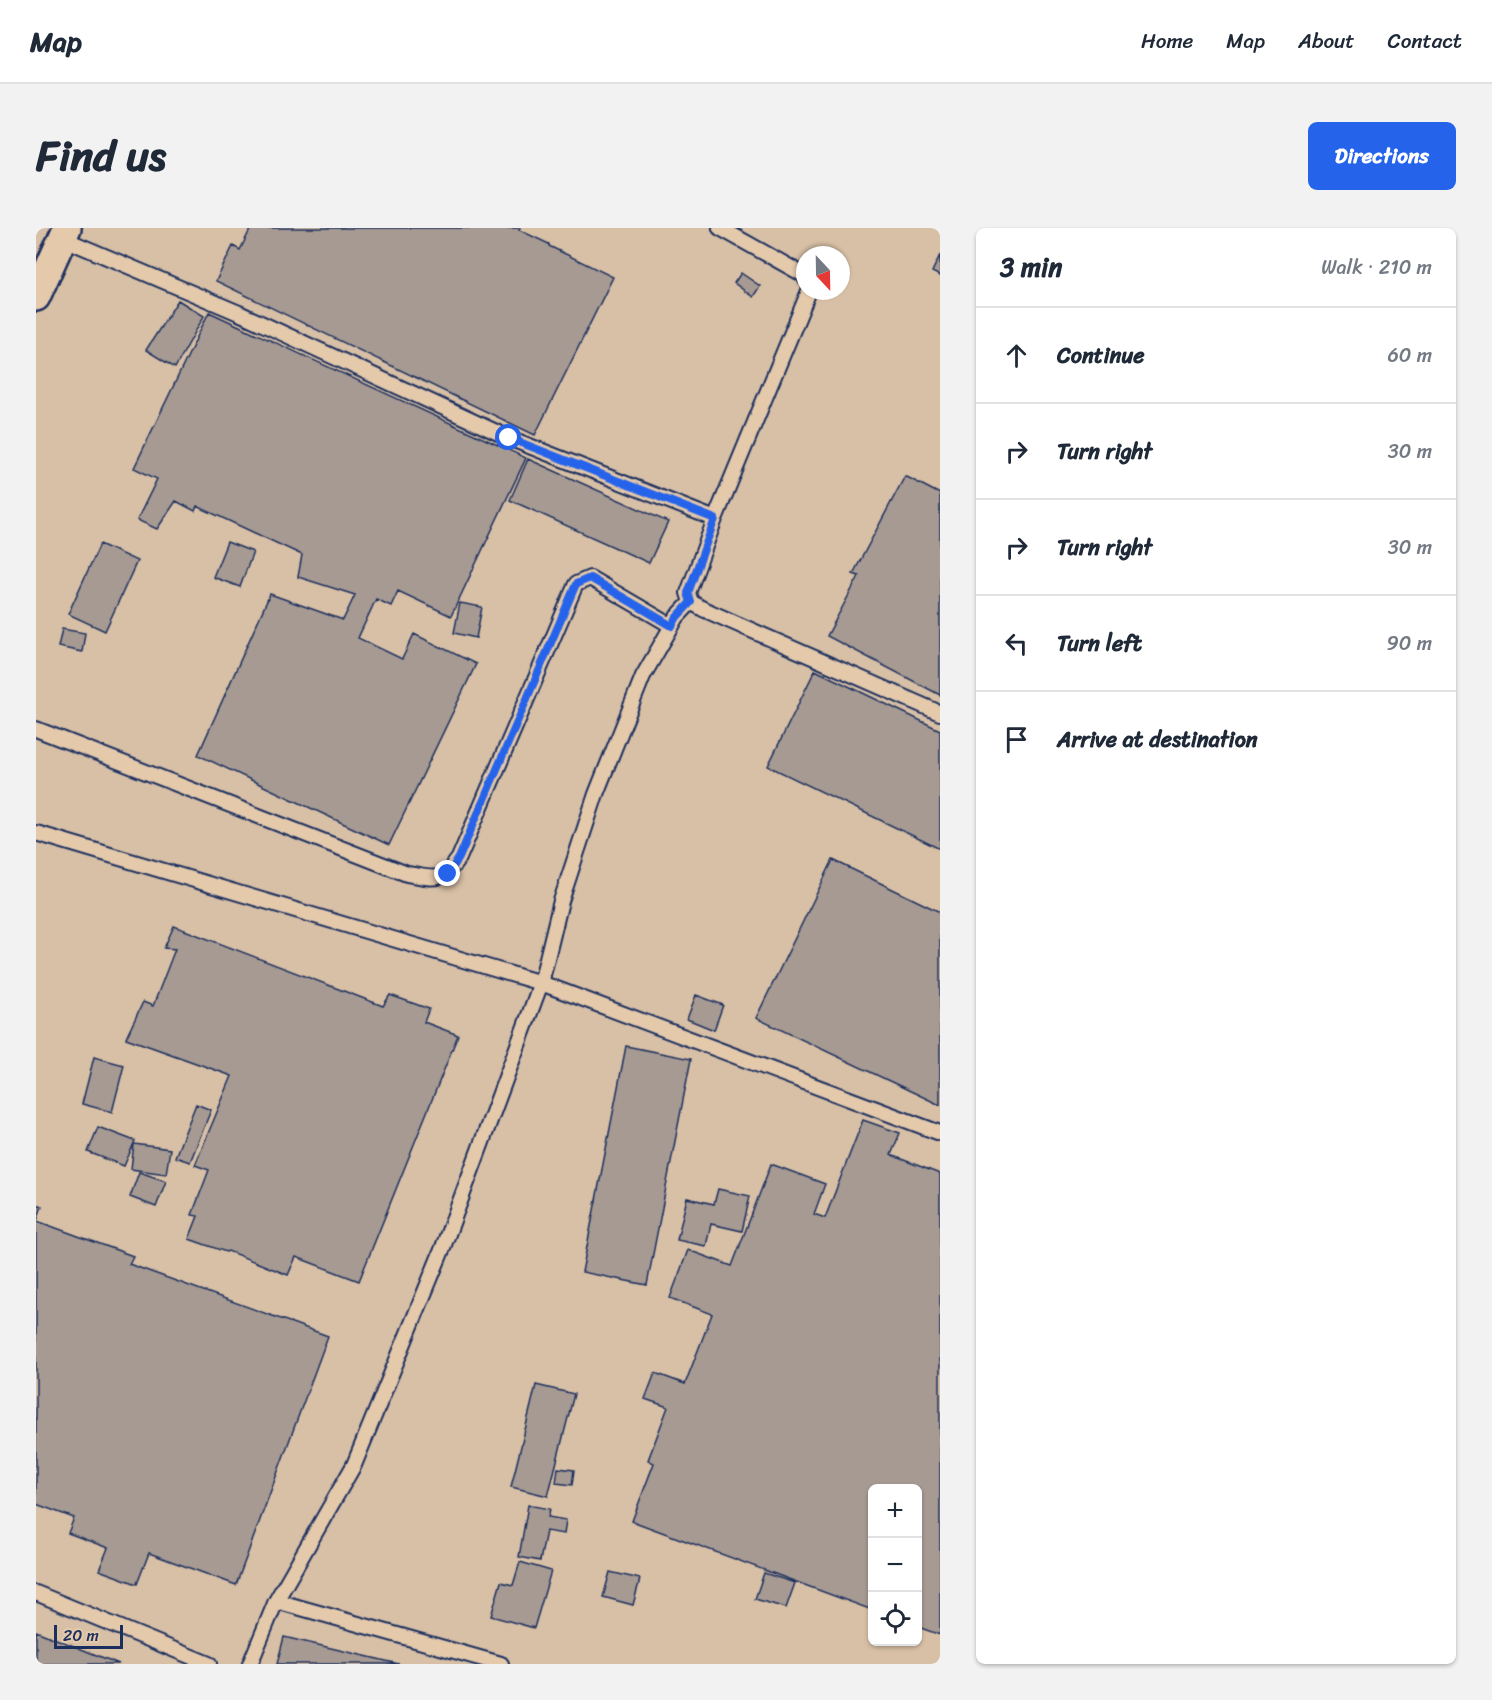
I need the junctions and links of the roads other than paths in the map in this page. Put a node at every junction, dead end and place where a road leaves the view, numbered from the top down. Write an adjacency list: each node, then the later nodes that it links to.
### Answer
1 (720, 228): 3 (lane)
2 (64, 233): 4 (street); 6 (lane)
3 (796, 271)
4 (36, 297)
5 (805, 300): 6 (lane)
6 (715, 519): 7 (lane)
7 (691, 602): 8 (lane); 9 (lane)
8 (672, 626): 10 (lane); 12 (lane)
9 (940, 713)
10 (36, 729)
11 (36, 833): 12 (lane)
12 (541, 983): 13 (lane); 15 (lane)
13 (940, 1133)
14 (36, 1593): 16 (lane)
15 (276, 1601): 17 (lane); 18 (lane)
16 (209, 1664)
17 (250, 1664)
18 (501, 1664)

